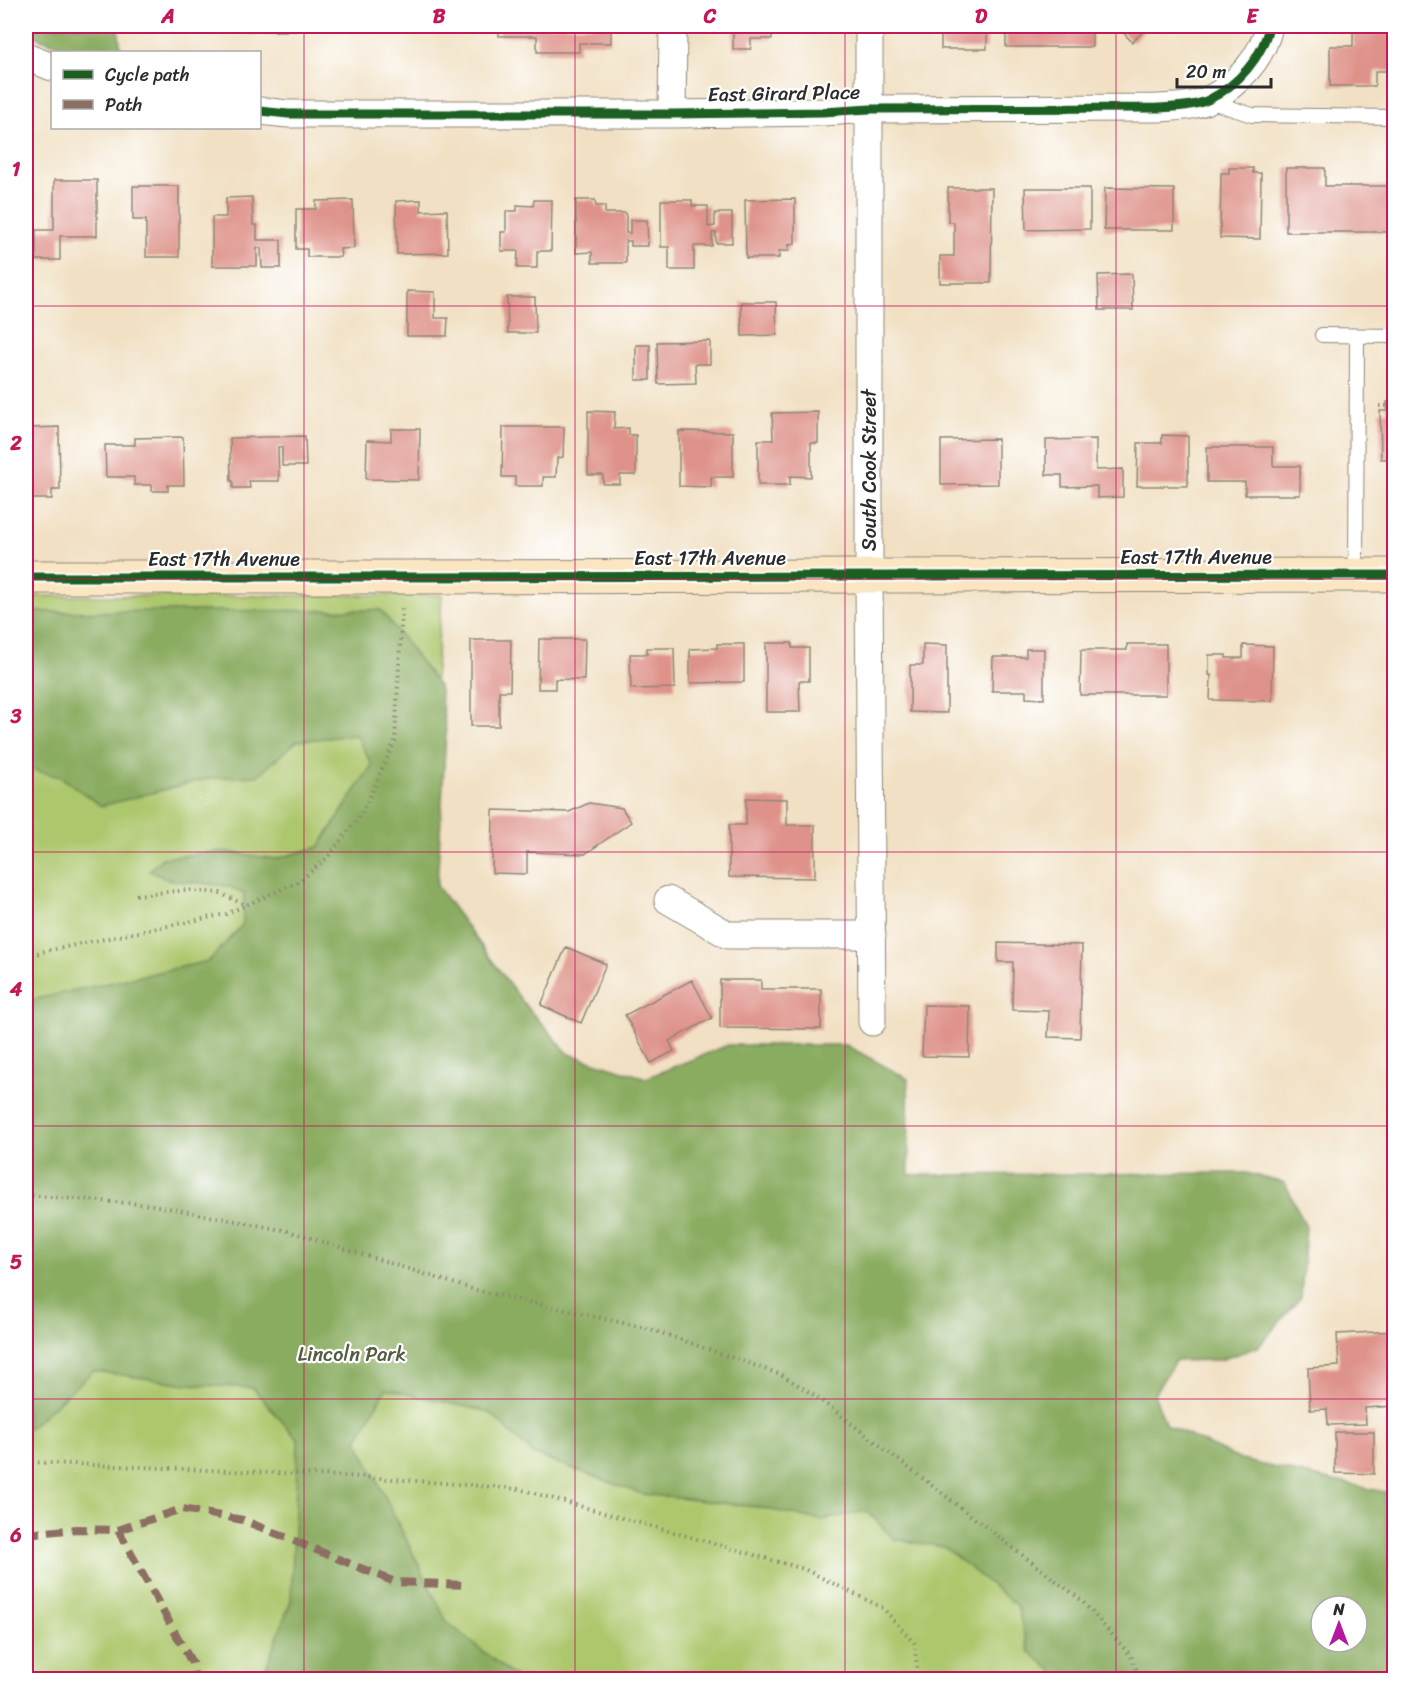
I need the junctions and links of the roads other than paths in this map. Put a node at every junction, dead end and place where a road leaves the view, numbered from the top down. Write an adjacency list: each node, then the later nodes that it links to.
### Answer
1 (673, 26): 9 (street)
2 (870, 26): 7 (street, South Cook Street)
3 (1269, 26): 6 (street, East Girard Place)
4 (26, 57): 5 (street)
5 (51, 67)
6 (1207, 100): 7 (street, East Girard Place); 10 (lane)
7 (870, 109): 9 (street, East Girard Place); 14 (street, South Cook Street)
8 (261, 111): 9 (street, East Girard Place)
9 (672, 114)
10 (1395, 117)
11 (1322, 335): 12 (lane)
12 (1358, 336): 13 (lane); 15 (lane)
13 (1395, 336)
14 (869, 575): 15 (street, East 17th Avenue); 17 (street, East 17th Avenue); 19 (street, South Cook Street)
15 (1356, 575): 16 (street, East 17th Avenue)
16 (1395, 575)
17 (26, 577)
18 (668, 900): 19 (street)
19 (872, 935): 20 (street, South Cook Street)
20 (872, 1022)

